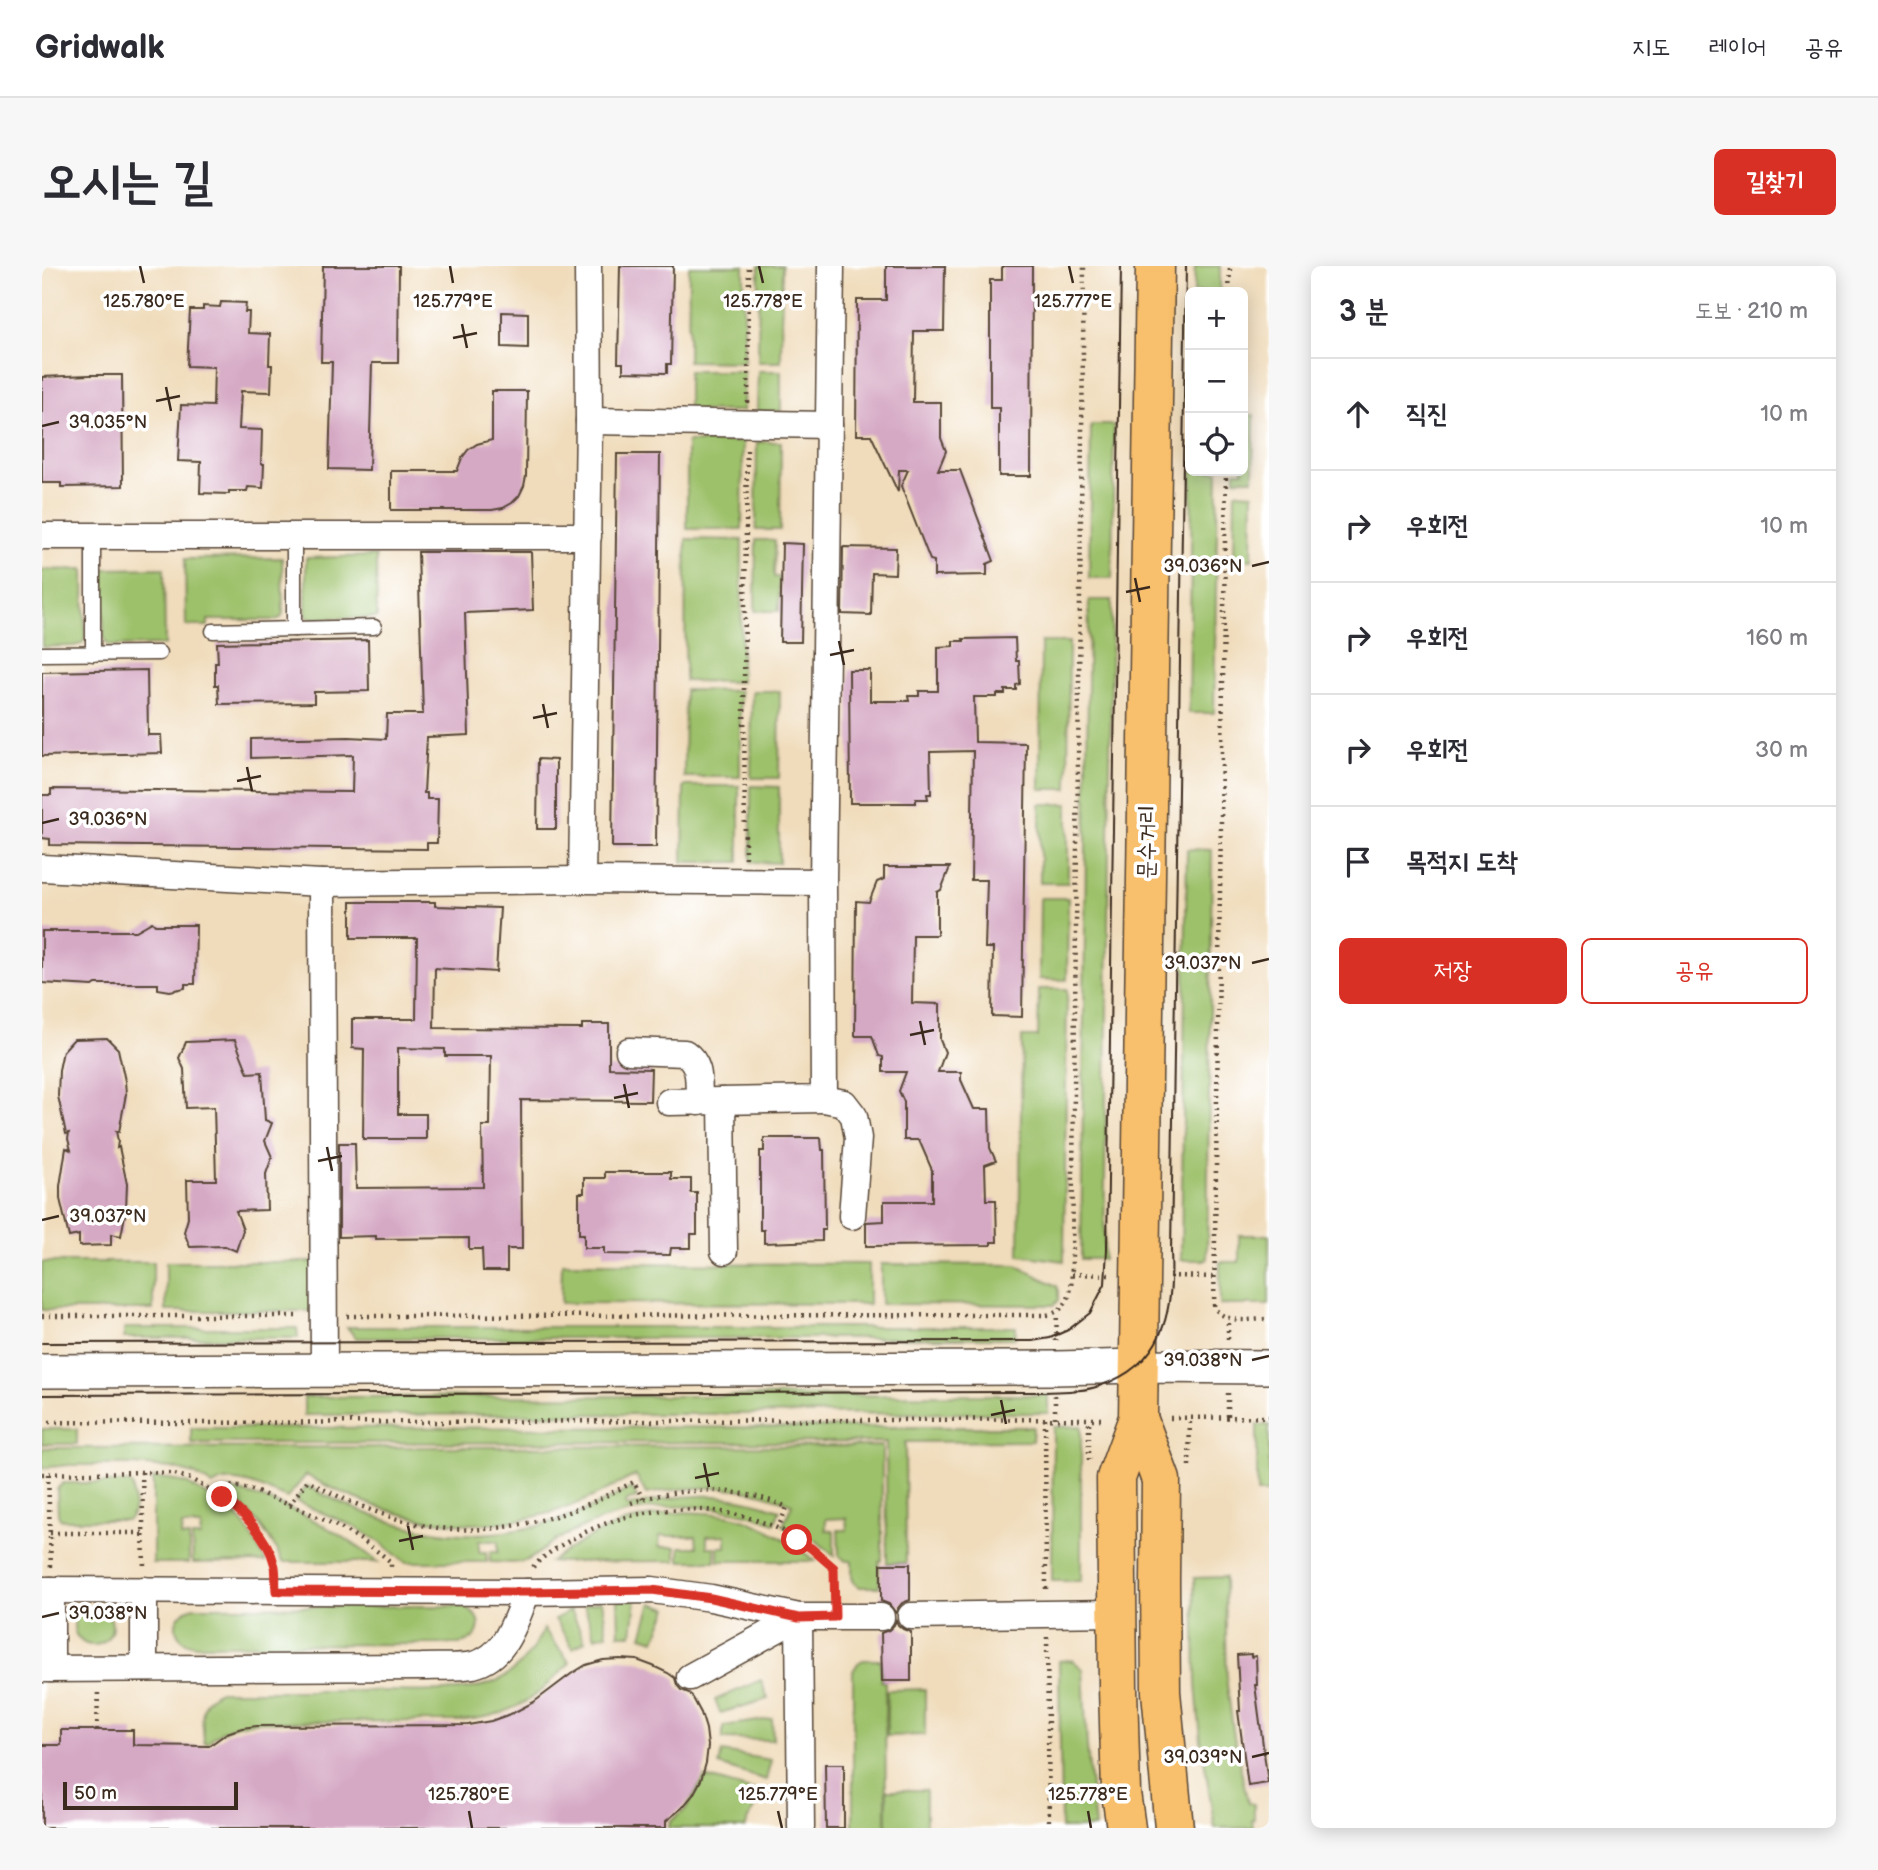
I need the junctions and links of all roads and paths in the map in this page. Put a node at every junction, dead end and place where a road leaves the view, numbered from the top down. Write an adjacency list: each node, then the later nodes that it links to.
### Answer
1 (588, 266): 8 (street)
2 (749, 266): 9 (path)
3 (831, 266): 10 (street)
4 (1084, 266): 34 (path)
5 (1155, 266): 36 (main road, 문수거리)
6 (1230, 266): 7 (path)
7 (1229, 287)
8 (589, 421): 9 (street); 15 (street)
9 (748, 424): 10 (street); 26 (path)
10 (829, 425): 24 (street)
11 (1226, 476): 35 (path)
12 (93, 535): 13 (street); 14 (street); 21 (lane)
13 (294, 535): 15 (street); 17 (lane)
14 (42, 536)
15 (588, 536): 23 (street)
16 (374, 627): 17 (lane)
17 (294, 629): 18 (lane)
18 (213, 631)
19 (159, 653): 21 (lane)
20 (42, 654): 21 (lane)
21 (93, 654)
22 (42, 868): 25 (street)
23 (582, 880): 25 (street); 26 (street)
24 (823, 882): 26 (street); 28 (street)
25 (322, 883): 34 (street)
26 (745, 883)
27 (629, 1051): 29 (street)
28 (824, 1099): 29 (street); 31 (street)
29 (711, 1101): 30 (street); 32 (street)
30 (669, 1102)
31 (852, 1216)
32 (724, 1251)
33 (42, 1316): 34 (path)
34 (323, 1316): 38 (street)
35 (1269, 1319)
36 (1139, 1366): 37 (street); 38 (street); 42 (main road, 문수거리)
37 (1269, 1367)
38 (324, 1370): 39 (street)
39 (42, 1371)
40 (1228, 1417): 41 (path)
41 (1269, 1417)
42 (1138, 1418): 59 (main road); 71 (main road)
43 (1055, 1419): 44 (path)
44 (42, 1422)
45 (142, 1472): 46 (path); 47 (path); 53 (path)
46 (45, 1474): 52 (path)
47 (215, 1493): 50 (path); 56 (path)
48 (643, 1499): 49 (path); 50 (path); 51 (path)
49 (631, 1503)
50 (289, 1505): 57 (path)
51 (778, 1528): 58 (path); 61 (path)
52 (50, 1533): 53 (path); 54 (path)
53 (143, 1533): 55 (path)
54 (47, 1590): 55 (street); 65 (street)
55 (144, 1590): 56 (street); 64 (street)
56 (276, 1591): 57 (street)
57 (392, 1592): 58 (street)
58 (527, 1592): 63 (street); 64 (street)
59 (1116, 1613): 60 (street); 70 (main road)
60 (911, 1616)
61 (835, 1617): 62 (street); 63 (street)
62 (881, 1617)
63 (799, 1618): 67 (street); 69 (street)
64 (144, 1668): 66 (street)
65 (47, 1669): 66 (street)
66 (98, 1669): 68 (path)
67 (690, 1677)
68 (97, 1730)
69 (801, 1828)
70 (1126, 1828)
71 (1174, 1828)

